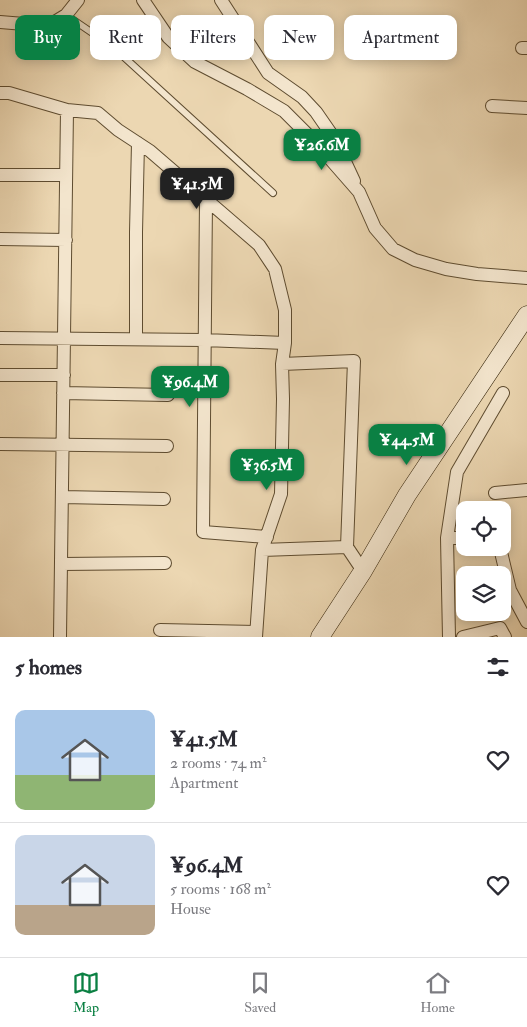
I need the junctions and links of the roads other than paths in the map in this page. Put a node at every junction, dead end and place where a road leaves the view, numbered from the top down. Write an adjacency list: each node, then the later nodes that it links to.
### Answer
1 (78, 0): 4 (street)
2 (143, 0): 15 (street)
3 (221, 0): 15 (street)
4 (67, 15)
5 (0, 22): 6 (street)
6 (15, 23)
7 (80, 25): 16 (lane)
8 (0, 93): 11 (street)
9 (492, 106): 10 (street)
10 (527, 108)
11 (67, 110): 12 (street); 14 (street)
12 (138, 143): 17 (street); 24 (street)
13 (0, 175): 14 (street)
14 (66, 175): 19 (street)
15 (359, 192): 20 (street)
16 (273, 193)
17 (206, 200): 25 (street); 26 (street)
18 (0, 239): 19 (street)
19 (66, 240): 23 (street)
20 (527, 278)
21 (527, 315): 48 (street)
22 (0, 338): 23 (street)
23 (64, 339): 24 (street); 29 (street)
24 (136, 339): 25 (street)
25 (204, 340): 26 (street); 40 (street)
26 (285, 343): 27 (street)
27 (282, 364): 40 (street); 43 (street)
28 (0, 375): 29 (street)
29 (64, 375): 30 (street)
30 (63, 393): 32 (street); 34 (street)
31 (503, 393): 41 (street)
32 (168, 395)
33 (0, 444): 34 (street)
34 (63, 445): 35 (street); 38 (street)
35 (167, 446)
36 (527, 490): 37 (street)
37 (494, 493)
38 (62, 497): 39 (street); 47 (street)
39 (164, 499)
40 (267, 537): 44 (street)
41 (447, 538): 42 (street); 54 (street)
42 (456, 538)
43 (346, 547): 44 (street); 48 (street)
44 (262, 550): 51 (street)
45 (502, 556): 49 (street)
46 (165, 563): 47 (street)
47 (61, 564): 52 (street)
48 (363, 571): 53 (street)
49 (527, 622)
50 (160, 630): 51 (street)
51 (256, 634)
52 (60, 637)
53 (320, 637)
54 (449, 637)
55 (463, 637): 56 (street)
56 (505, 637)

